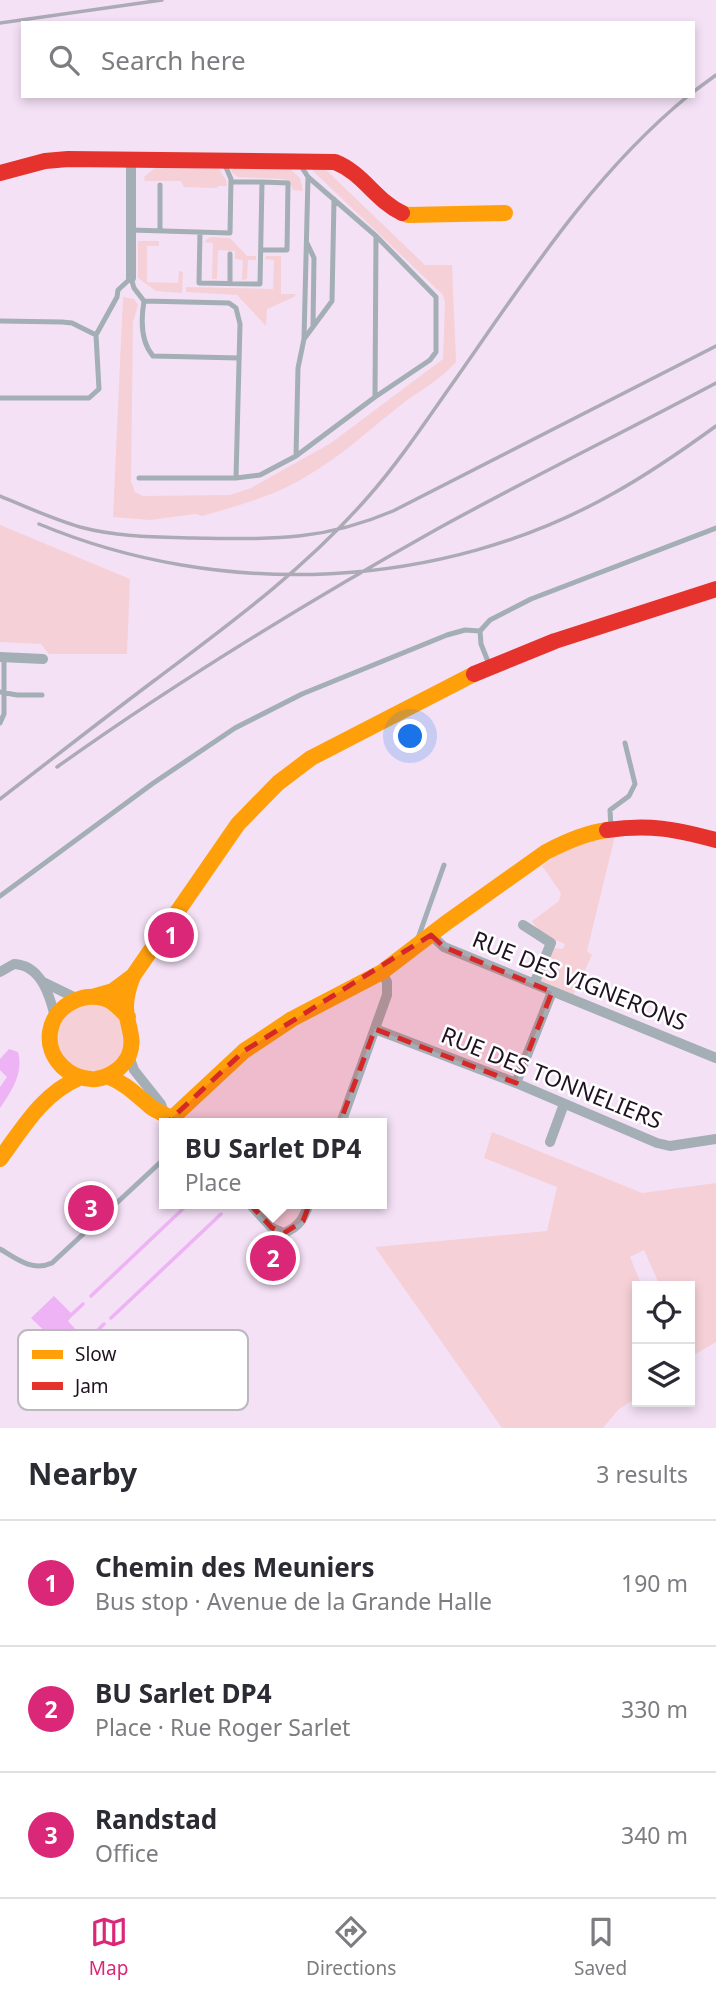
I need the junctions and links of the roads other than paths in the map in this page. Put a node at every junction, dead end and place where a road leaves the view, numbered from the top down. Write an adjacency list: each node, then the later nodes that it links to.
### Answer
1 (131, 159): 2 (street); 4 (street); 11 (street)
2 (225, 160): 3 (street); 6 (lane)
3 (297, 161): 5 (lane); 10 (street)
4 (0, 173)
5 (308, 177): 9 (lane); 15 (lane)
6 (231, 182): 7 (lane); 13 (lane)
7 (262, 182): 16 (lane); 16 (lane)
8 (160, 185): 12 (lane)
9 (334, 199): 14 (lane); 22 (lane)
10 (506, 213)
11 (131, 230): 12 (lane); 18 (street)
12 (160, 231): 13 (lane)
13 (200, 232): 19 (lane)
14 (376, 236): 26 (lane); 26 (lane)
15 (305, 241): 22 (lane); 24 (lane)
16 (261, 250): 19 (lane)
17 (230, 254): 19 (lane)
18 (131, 278): 20 (lane); 23 (lane)
19 (230, 284)
20 (144, 301): 25 (lane); 25 (lane)
21 (0, 321): 23 (lane)
22 (313, 326): 24 (lane)
23 (96, 335): 27 (lane)
24 (304, 339): 28 (lane)
25 (239, 358): 30 (lane)
26 (375, 397): 28 (lane)
27 (0, 398)
28 (296, 456): 30 (lane)
29 (139, 478): 30 (lane)
30 (236, 478)
31 (716, 528): 33 (lane)
32 (716, 589): 36 (street)
33 (480, 631): 36 (lane); 44 (lane)
34 (2, 657): 35 (street); 37 (lane)
35 (43, 659)
36 (489, 666): 50 (street)
37 (2, 692): 38 (lane); 39 (lane)
38 (42, 695)
39 (0, 723)
40 (625, 743): 41 (lane)
41 (611, 828): 42 (street); 46 (street)
42 (716, 840)
43 (444, 865): 47 (lane)
44 (0, 896)
45 (523, 925): 52 (street)
46 (430, 935): 47 (street); 52 (street, RUE DES VIGNERONS)
47 (415, 947): 49 (street)
48 (0, 972): 51 (street)
49 (382, 972): 58 (street); 67 (street)
50 (133, 976): 54 (street); 57 (street)
51 (40, 981): 55 (street); 56 (street)
52 (534, 984): 53 (street, RUE DES VIGNERONS)
53 (552, 992): 61 (street, RUE DES VIGNERONS); 64 (street)
54 (96, 996): 55 (street); 57 (street)
55 (78, 999): 56 (street)
56 (55, 1017): 60 (street)
57 (128, 1017): 59 (street)
58 (375, 1029): 64 (street, RUE DES TONNELIERS); 68 (street)
59 (129, 1056): 62 (street); 67 (street)
60 (54, 1058): 63 (street); 65 (street)
61 (716, 1058)
62 (107, 1076): 63 (street); 67 (street)
63 (79, 1078): 65 (street)
64 (516, 1083): 66 (street, RUE DES TONNELIERS)
65 (48, 1097): 71 (street)
66 (564, 1104): 69 (street, RUE DES TONNELIERS); 70 (street)
67 (170, 1118)
68 (343, 1118)
69 (716, 1139)
70 (550, 1142)
71 (0, 1159)
72 (159, 1164): 75 (lane)
73 (255, 1209): 74 (street)
74 (307, 1209)
75 (0, 1249)

